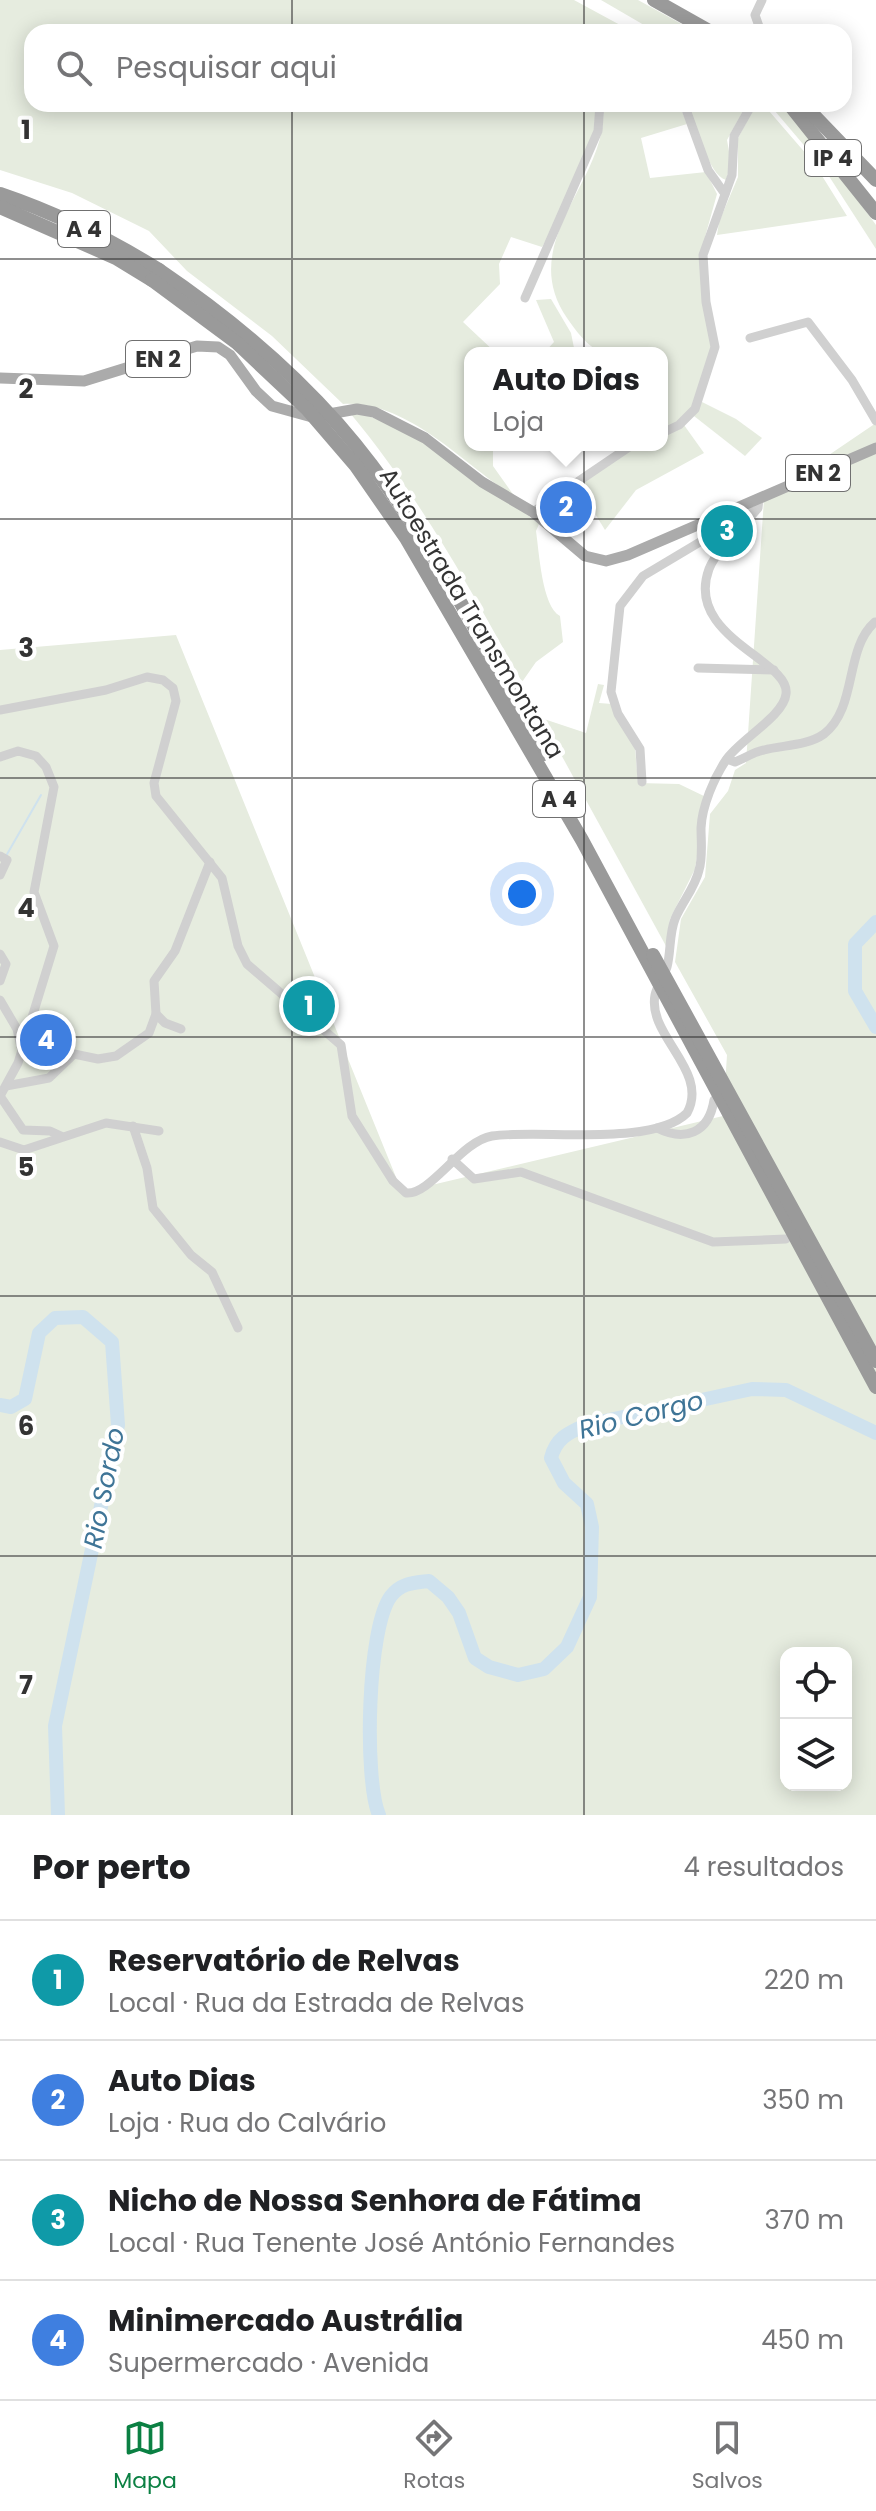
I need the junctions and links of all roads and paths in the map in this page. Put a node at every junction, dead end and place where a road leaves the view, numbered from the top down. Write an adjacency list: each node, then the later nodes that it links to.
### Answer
1 (654, 0): 4 (highway)
2 (669, 0): 5 (highway)
3 (762, 0): 6 (street)
4 (697, 24)
5 (709, 24)
6 (758, 24)
7 (599, 112): 19 (street)
8 (687, 112): 14 (street)
9 (748, 112): 14 (street)
10 (795, 112): 17 (highway, IP 4)
11 (808, 112): 16 (highway, IP 4)
12 (810, 112): 13 (highway)
13 (876, 180)
14 (725, 194): 23 (street)
15 (2, 197): 18 (highway, Autoestrada Transmontana / A 4)
16 (876, 207)
17 (876, 213)
18 (156, 275): 55 (highway, Autoestrada Transmontana / A 4, bridge); 56 (highway, Autoestrada Transmontana / A 4, bridge)
19 (525, 298)
20 (750, 338): 22 (street)
21 (0, 378): 27 (main road, EN 2)
22 (876, 421)
23 (668, 430)
24 (876, 448): 26 (main road, EN 2)
25 (623, 451): 27 (street)
26 (759, 503): 27 (main road, EN 2); 30 (street); 34 (street)
27 (533, 512)
28 (875, 622): 33 (street)
29 (698, 668): 30 (street)
30 (774, 670): 33 (street)
31 (0, 710): 36 (street)
32 (0, 757): 43 (street)
33 (727, 759): 48 (street)
34 (642, 782)
35 (0, 856): 37 (street)
36 (210, 862): 41 (street); 52 (street)
37 (0, 875)
38 (0, 954): 39 (street)
39 (0, 981)
40 (0, 1000): 43 (street)
41 (156, 1014): 42 (street); 44 (street)
42 (181, 1029)
43 (22, 1050): 44 (street)
44 (6, 1086): 45 (street)
45 (0, 1096): 50 (street)
46 (714, 1100): 48 (street)
47 (133, 1126): 49 (street); 50 (street); 54 (street)
48 (657, 1128): 52 (street)
49 (159, 1131)
50 (61, 1136): 51 (street)
51 (1, 1143)
52 (452, 1159): 53 (street)
53 (786, 1239)
54 (238, 1328)
55 (876, 1361)
56 (876, 1387)

